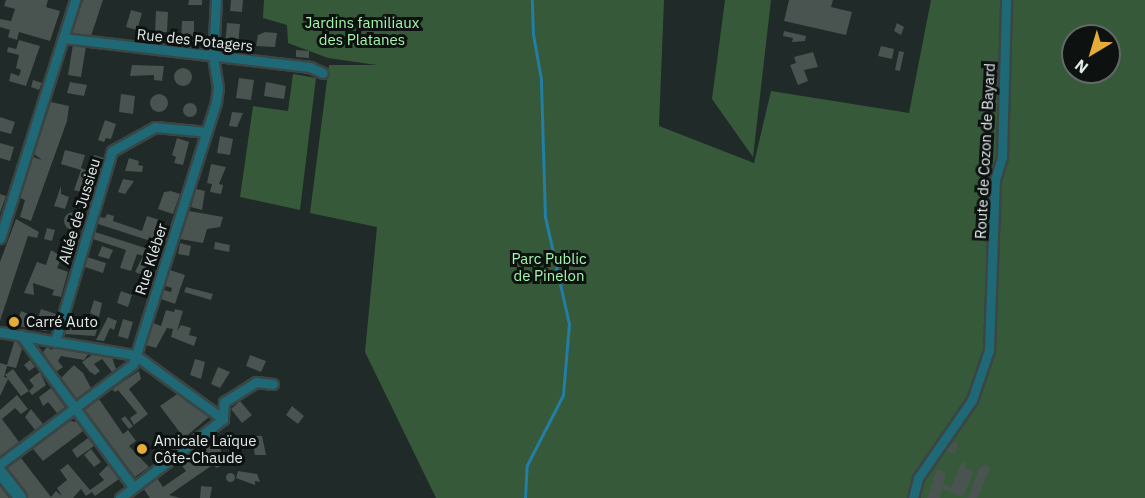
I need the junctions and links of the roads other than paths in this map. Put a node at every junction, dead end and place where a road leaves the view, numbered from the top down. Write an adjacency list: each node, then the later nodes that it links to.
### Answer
1 (75, 0): 4 (street)
2 (216, 0): 5 (street, Rue Kléber)
3 (1006, 0): 21 (street, Route de Cozon de Bayard)
4 (63, 38): 5 (street, Rue des Potagers); 8 (street)
5 (213, 56): 6 (street, Rue des Potagers); 7 (street, Rue Kléber)
6 (323, 73)
7 (207, 132): 11 (street, Allée de Jussieu); 12 (street, Rue Kléber)
8 (0, 237)
9 (0, 332): 10 (street)
10 (21, 335): 11 (street); 14 (street)
11 (55, 342): 12 (street)
12 (135, 355): 14 (street, Rue Kléber); 15 (street)
13 (273, 384): 15 (street)
14 (75, 408): 16 (street, Rue Kléber); 18 (street)
15 (223, 419): 18 (street)
16 (0, 464)
17 (0, 472): 19 (street)
18 (133, 488): 20 (street)
19 (20, 498)
20 (120, 498)
21 (913, 498)

